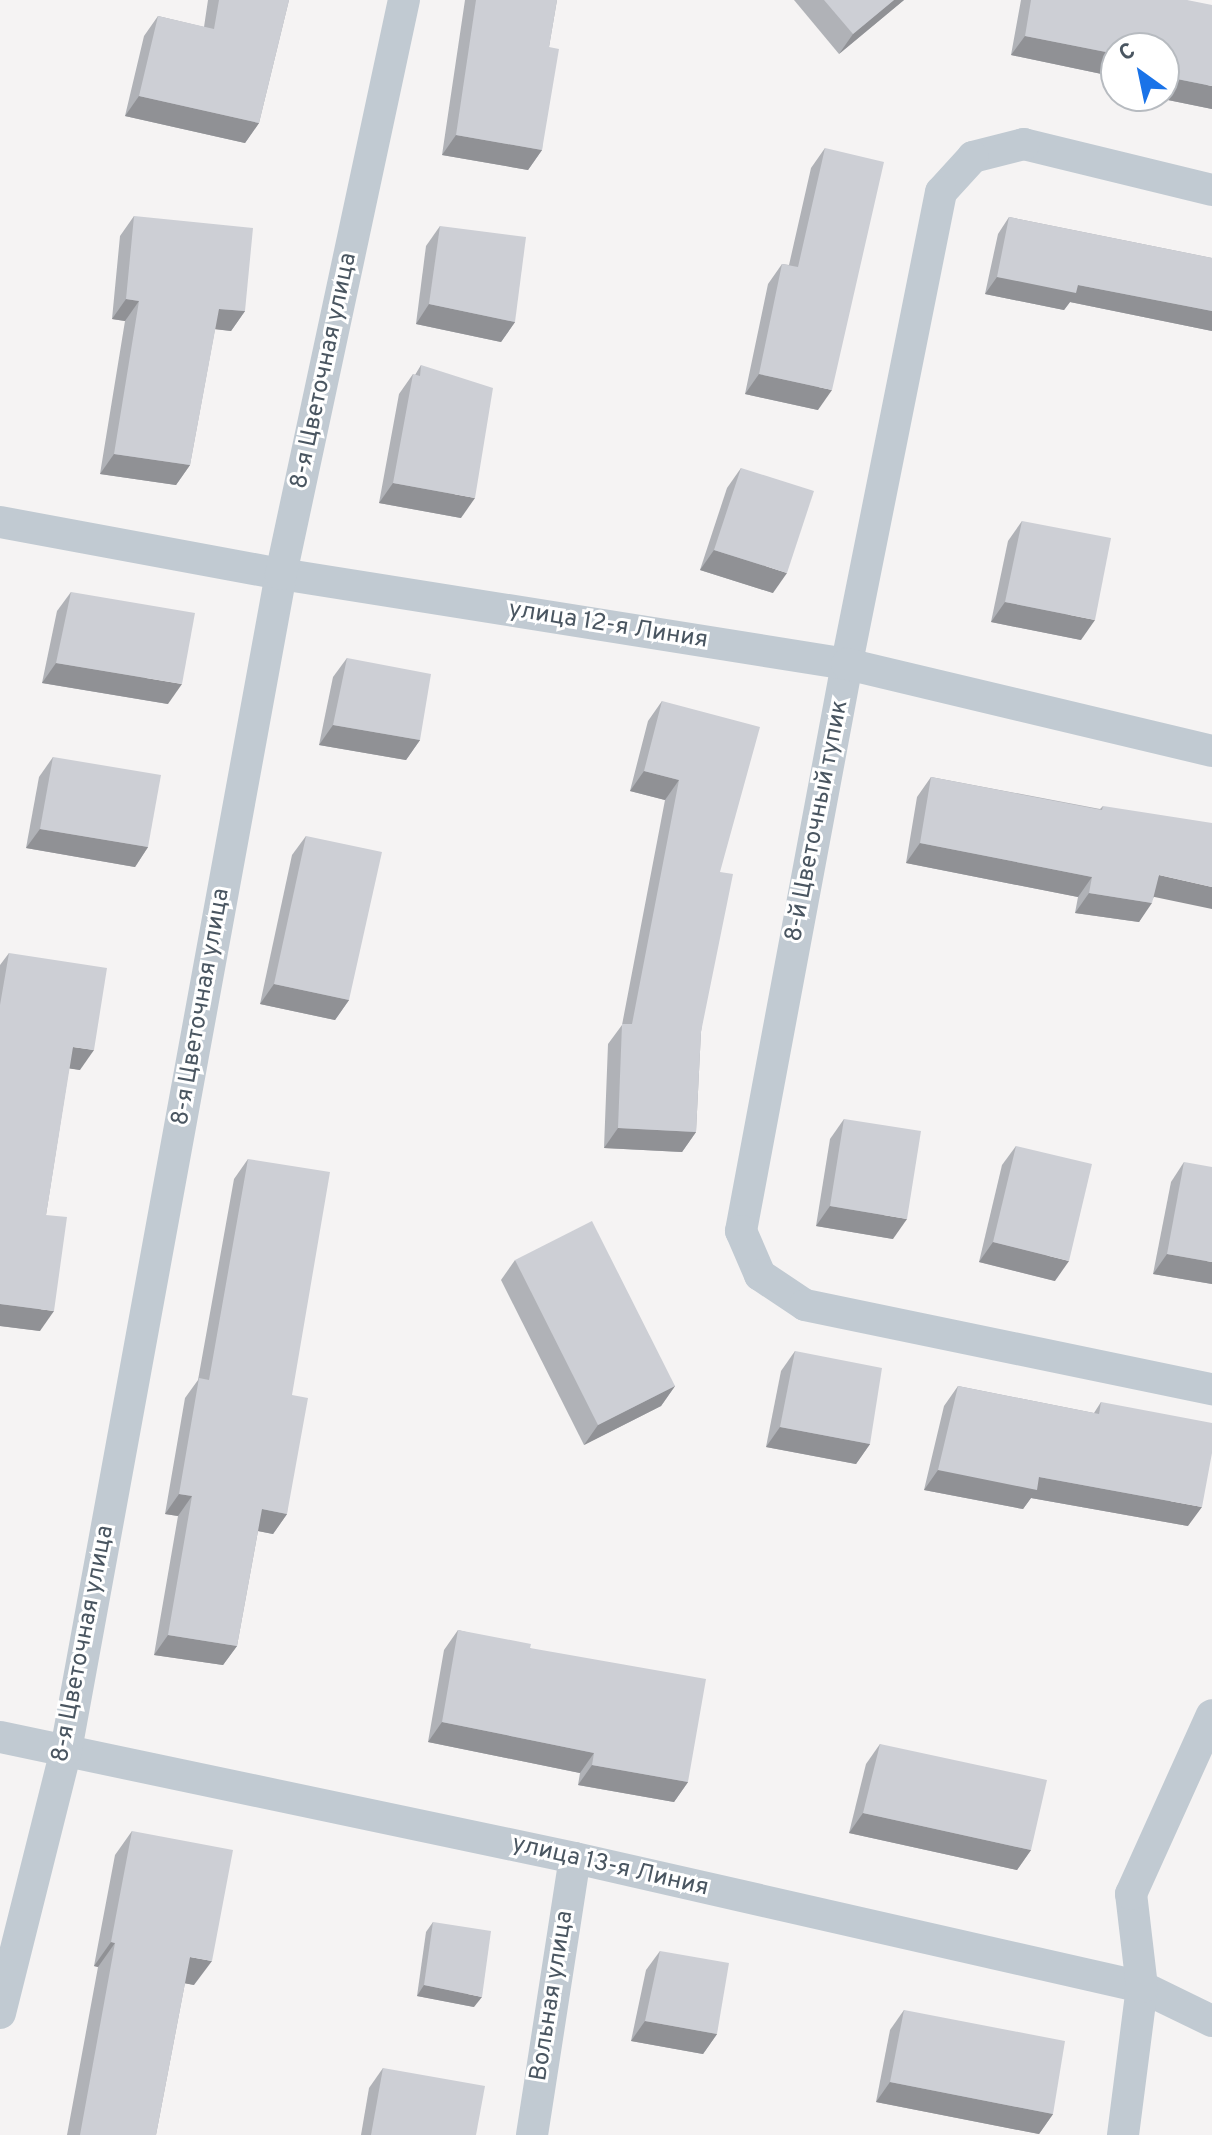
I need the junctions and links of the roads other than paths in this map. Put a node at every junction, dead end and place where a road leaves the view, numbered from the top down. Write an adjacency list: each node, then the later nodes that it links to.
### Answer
1 (404, 0): 4 (lane, 8-я Цветочная улица)
2 (1212, 190): 5 (lane, 8-й Цветочный тупик)
3 (0, 522): 4 (lane, улица 12-я Линия)
4 (281, 574): 5 (lane, улица 12-я Линия); 10 (lane, 8-я Цветочная улица)
5 (847, 664): 6 (lane, улица 12-я Линия); 7 (lane, 8-й Цветочный тупик)
6 (1212, 751)
7 (1212, 1389)
8 (1212, 1715): 12 (lane)
9 (0, 1737): 10 (lane, улица 13-я Линия)
10 (66, 1750): 11 (lane, улица 13-я Линия); 13 (lane, 8-я Цветочная улица)
11 (575, 1858): 12 (lane, улица 13-я Линия); 15 (lane, Вольная улица)
12 (1142, 1987): 14 (lane, улица 13-я Линия); 16 (lane)
13 (0, 2013)
14 (1212, 2021)
15 (532, 2135)
16 (1123, 2135)

